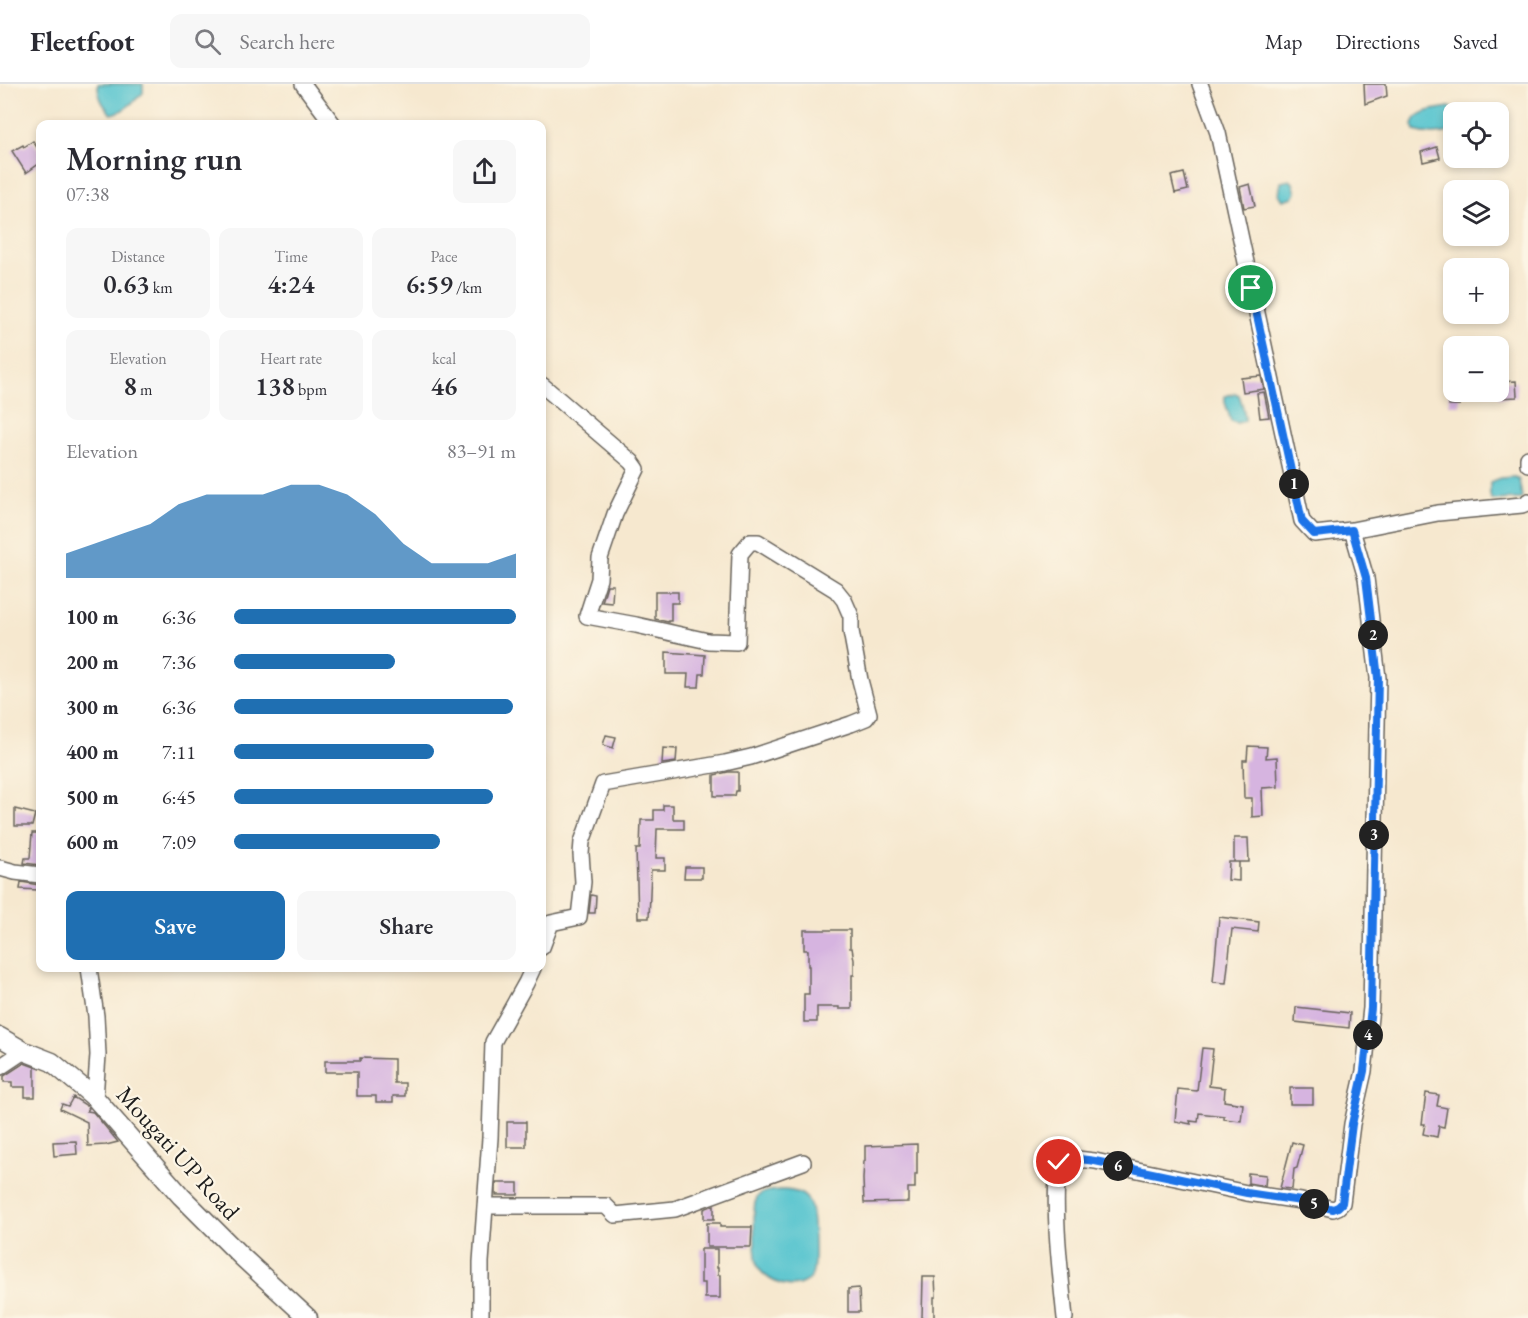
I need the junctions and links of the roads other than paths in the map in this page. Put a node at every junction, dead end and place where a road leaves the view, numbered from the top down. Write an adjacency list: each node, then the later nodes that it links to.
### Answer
1 (303, 84): 3 (street)
2 (1200, 84): 8 (street)
3 (330, 120)
4 (546, 388): 11 (street)
5 (1528, 458): 6 (street)
6 (1528, 464)
7 (1528, 501): 8 (street)
8 (1352, 530): 22 (street)
9 (0, 868): 10 (street)
10 (36, 875)
11 (546, 936)
12 (90, 972): 17 (street)
13 (531, 972): 19 (street)
14 (0, 1037): 15 (street, Mougati UP Road)
15 (24, 1050): 16 (street); 17 (street, Mougati UP Road)
16 (0, 1067)
17 (95, 1098): 20 (street, Mougati UP Road)
18 (803, 1162): 19 (street)
19 (485, 1206): 21 (street)
20 (308, 1318)
21 (481, 1318)
22 (1065, 1318)

